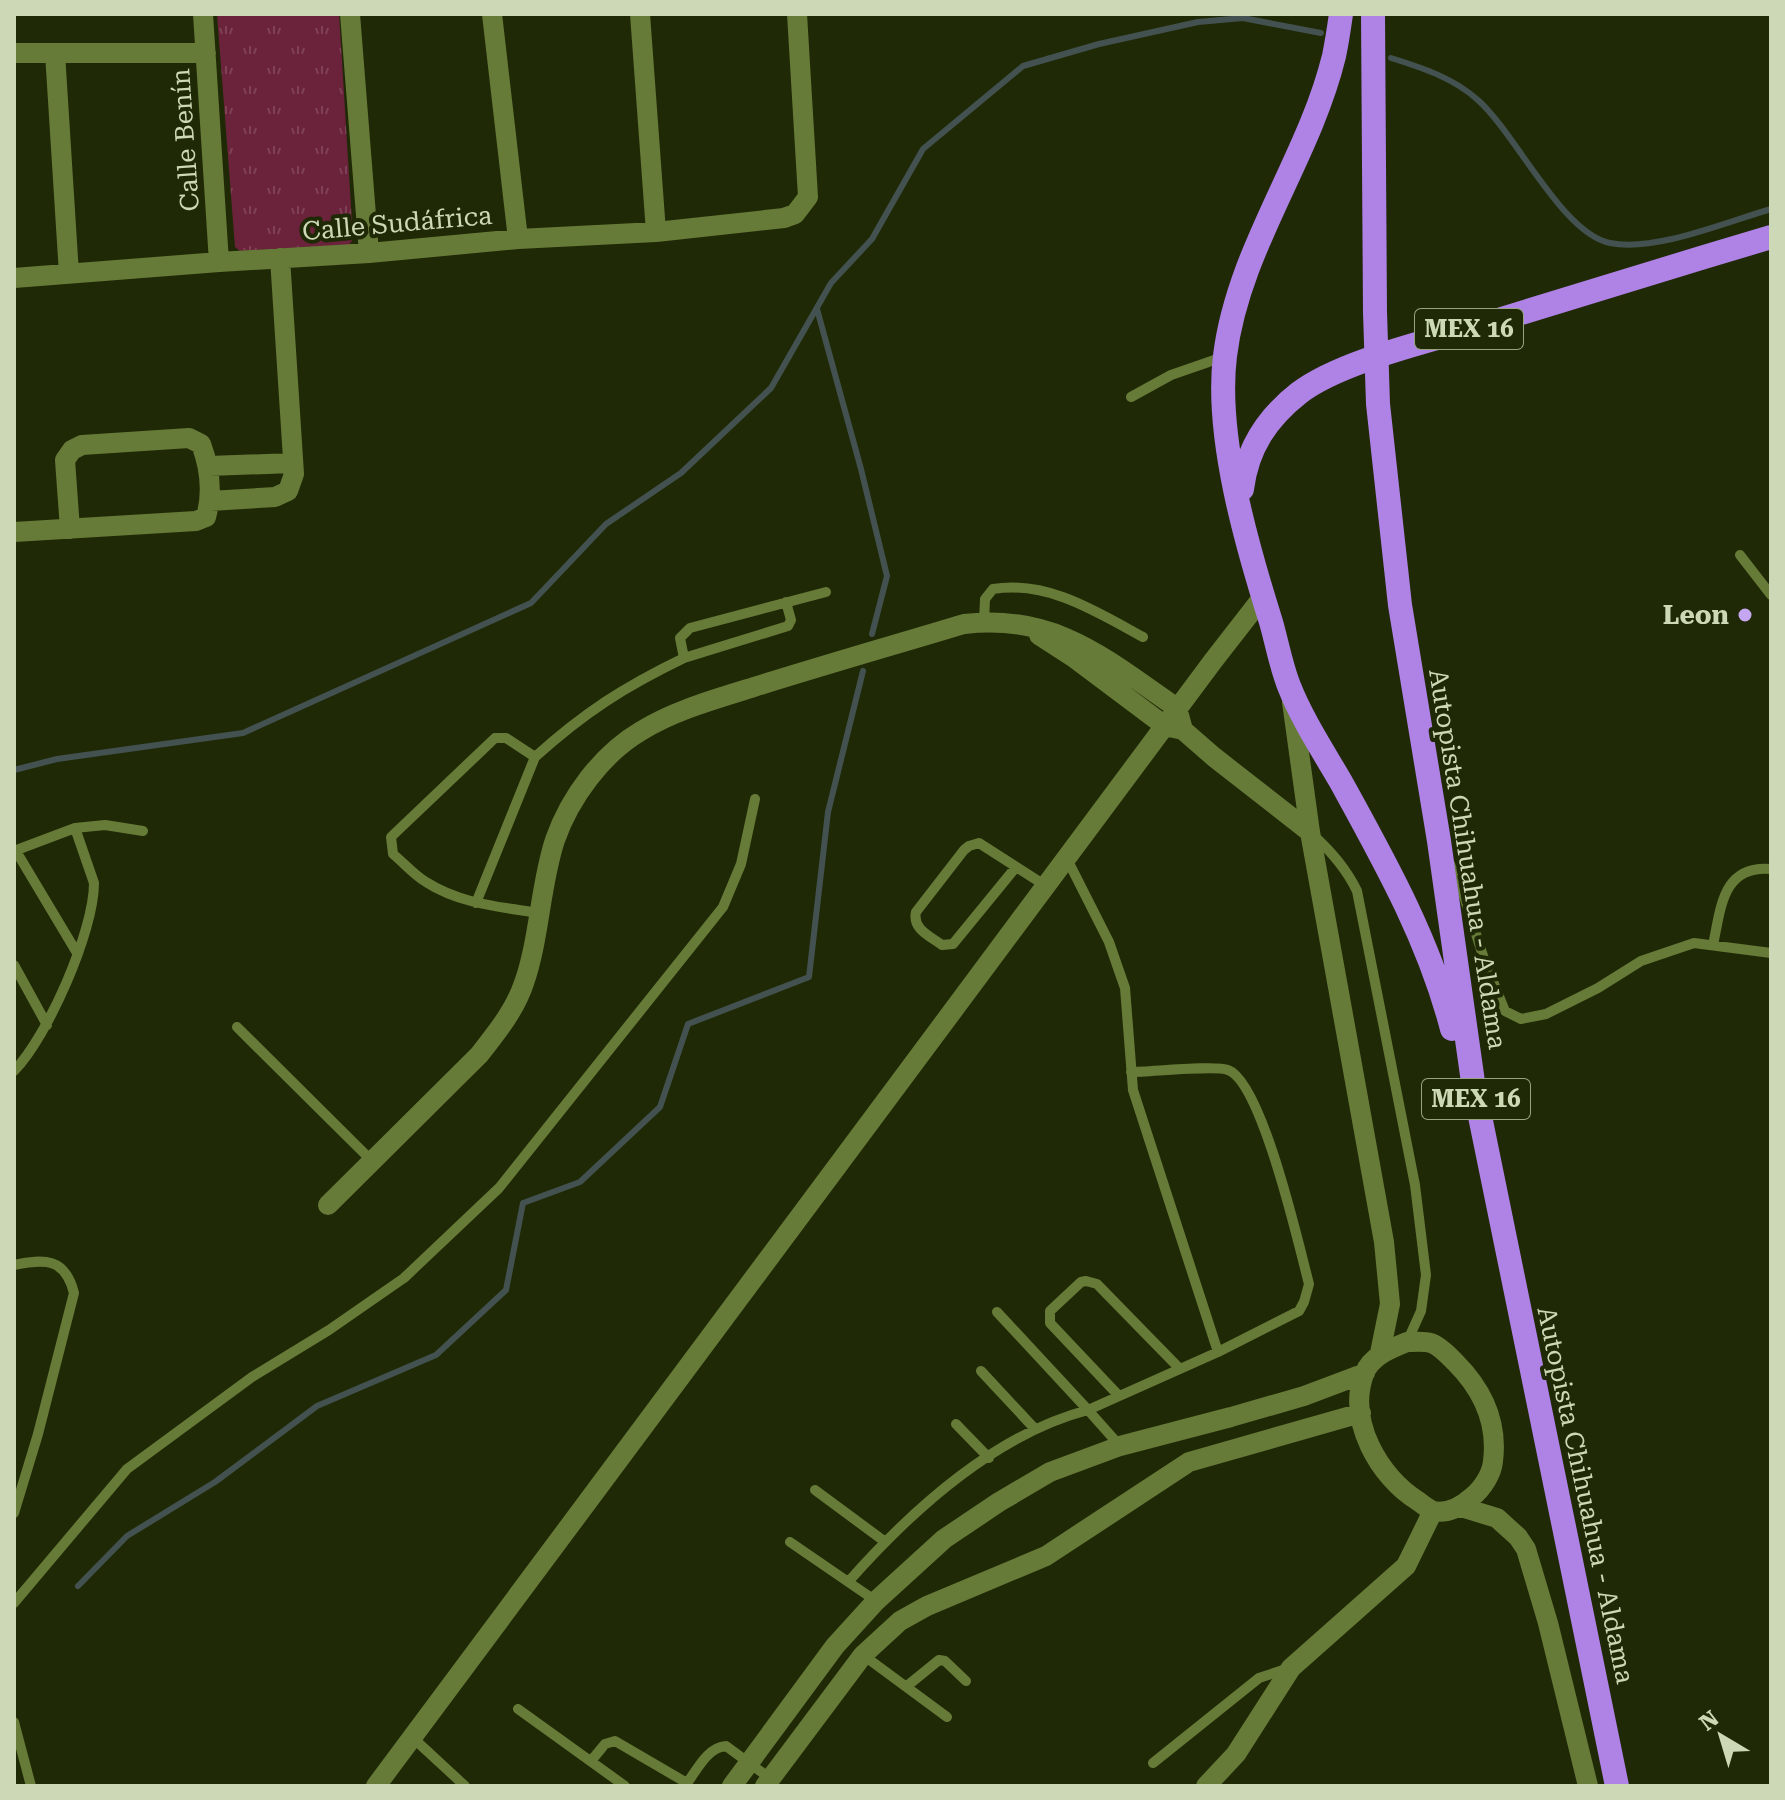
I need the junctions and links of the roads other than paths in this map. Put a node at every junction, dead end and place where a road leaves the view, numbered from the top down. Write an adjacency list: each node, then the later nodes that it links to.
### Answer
1 (203, 14): 10 (street, Calle Benín)
2 (350, 14): 14 (street)
3 (492, 14): 13 (street)
4 (640, 14): 11 (street)
5 (797, 14): 11 (street, Calle Sudáfrica)
6 (1341, 14): 19 (highway)
7 (1373, 14): 44 (highway, Autopista Chihuahua - Aldama / MEX 16)
8 (14, 53): 9 (street)
9 (55, 53): 10 (street); 17 (street)
10 (206, 53): 16 (street, Calle Benín)
11 (656, 232): 13 (street, Calle Sudáfrica)
12 (1771, 237): 24 (highway, MEX 16)
13 (518, 239): 14 (street, Calle Sudáfrica)
14 (369, 253): 15 (street, Calle Sudáfrica)
15 (280, 258): 16 (street, Calle Sudáfrica); 21 (street)
16 (219, 262): 17 (street, Calle Sudáfrica)
17 (69, 274): 18 (street, Calle Sudáfrica)
18 (14, 278)
19 (1225, 356): 20 (lane); 24 (highway)
20 (1131, 397)
21 (293, 463): 22 (street); 23 (street)
22 (209, 466): 23 (street); 25 (street)
23 (210, 501): 25 (street)
24 (1240, 506): 30 (highway)
25 (70, 529): 26 (street)
26 (14, 532)
27 (1740, 555): 29 (lane)
28 (826, 592): 31 (lane)
29 (1771, 595)
30 (1262, 598): 36 (highway); 37 (street)
31 (786, 602): 35 (lane); 35 (lane)
32 (984, 622): 33 (street); 34 (lane); 51 (street)
33 (1022, 624): 37 (street); 38 (street)
34 (1143, 637)
35 (684, 658): 39 (lane)
36 (1289, 687): 43 (street); 60 (highway)
37 (1177, 708): 38 (street)
38 (1174, 728): 43 (street); 46 (street)
39 (535, 757): 50 (lane); 50 (lane)
40 (755, 799): 86 (lane)
41 (75, 828): 42 (lane); 45 (lane); 53 (lane)
42 (143, 831)
43 (1310, 832): 65 (lane); 67 (street)
44 (1439, 841): 52 (lane); 60 (highway, Autopista Chihuahua - Aldama / MEX 16)
45 (15, 851): 53 (lane)
46 (1066, 857): 49 (street); 59 (lane)
47 (1016, 867): 47 (lane); 49 (lane)
48 (1771, 869): 52 (lane)
49 (1046, 886): 94 (street)
50 (476, 903): 51 (lane)
51 (539, 913): 61 (street)
52 (1713, 945): 54 (lane)
53 (77, 953): 56 (lane)
54 (1771, 953)
55 (14, 965): 56 (lane)
56 (47, 1025): 58 (lane)
57 (237, 1027): 61 (lane)
58 (14, 1071)
59 (1131, 1072): 66 (lane); 66 (lane)
60 (1485, 1142): 107 (highway, Autopista Chihuahua - Aldama / MEX 16)
61 (372, 1161): 62 (street)
62 (328, 1205)
63 (14, 1265): 81 (lane)
64 (997, 1312): 72 (lane)
65 (1407, 1342): 67 (street); 79 (street)
66 (1218, 1352): 68 (lane)
67 (1380, 1353): 70 (street)
68 (1180, 1369): 71 (lane); 71 (lane)
69 (981, 1371): 75 (lane)
70 (1365, 1373): 73 (street); 76 (street)
71 (1119, 1396): 72 (lane)
72 (1088, 1410): 75 (lane); 76 (lane)
73 (1361, 1413): 80 (street); 87 (street)
74 (956, 1424): 77 (lane)
75 (1035, 1429): 77 (lane)
76 (1120, 1446): 85 (street)
77 (989, 1458): 82 (lane)
78 (815, 1490): 82 (lane)
79 (1461, 1507): 80 (street); 106 (street)
80 (1433, 1511): 88 (street)
81 (14, 1513)
82 (884, 1541): 84 (lane)
83 (790, 1542): 84 (lane)
84 (849, 1581): 85 (lane)
85 (876, 1601): 96 (street)
86 (14, 1603)
87 (863, 1655): 90 (lane); 98 (street)
88 (1291, 1668): 97 (lane); 105 (street)
89 (966, 1681): 90 (lane)
90 (907, 1686): 92 (lane)
91 (518, 1709): 95 (lane)
92 (947, 1717)
93 (14, 1722): 100 (lane)
94 (412, 1737): 101 (street); 102 (lane)
95 (591, 1761): 99 (lane); 103 (lane)
96 (749, 1763): 98 (lane); 99 (lane); 104 (street)
97 (1153, 1763)
98 (768, 1782)
99 (686, 1785)
100 (31, 1786)
101 (376, 1786)
102 (465, 1786)
103 (625, 1786)
104 (732, 1786)
105 (1206, 1786)
106 (1588, 1786)
107 (1617, 1786)

